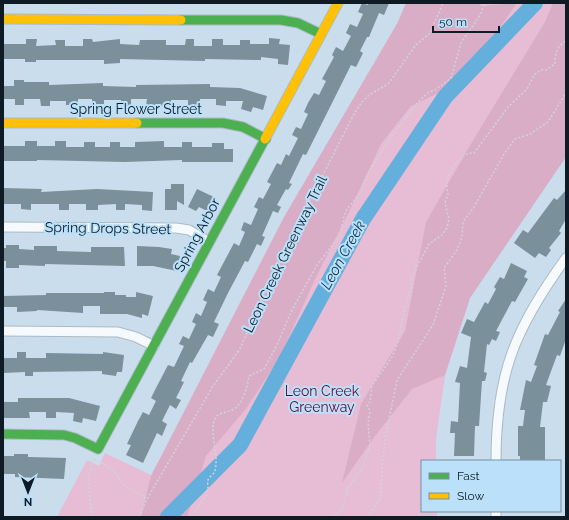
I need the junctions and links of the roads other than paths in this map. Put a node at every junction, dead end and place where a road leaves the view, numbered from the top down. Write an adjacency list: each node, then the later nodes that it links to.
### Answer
1 (338, 3): 3 (street, Spring Arbor)
2 (3, 19): 3 (street)
3 (321, 34): 5 (street, Spring Arbor)
4 (3, 123): 5 (street, Spring Flower Street)
5 (266, 139): 7 (street, Spring Arbor)
6 (3, 227): 7 (street, Spring Drops Street)
7 (209, 242): 10 (street, Spring Arbor)
8 (566, 258): 12 (street)
9 (3, 330): 10 (street)
10 (154, 346): 11 (street, Spring Arbor)
11 (3, 434)
12 (496, 460)

